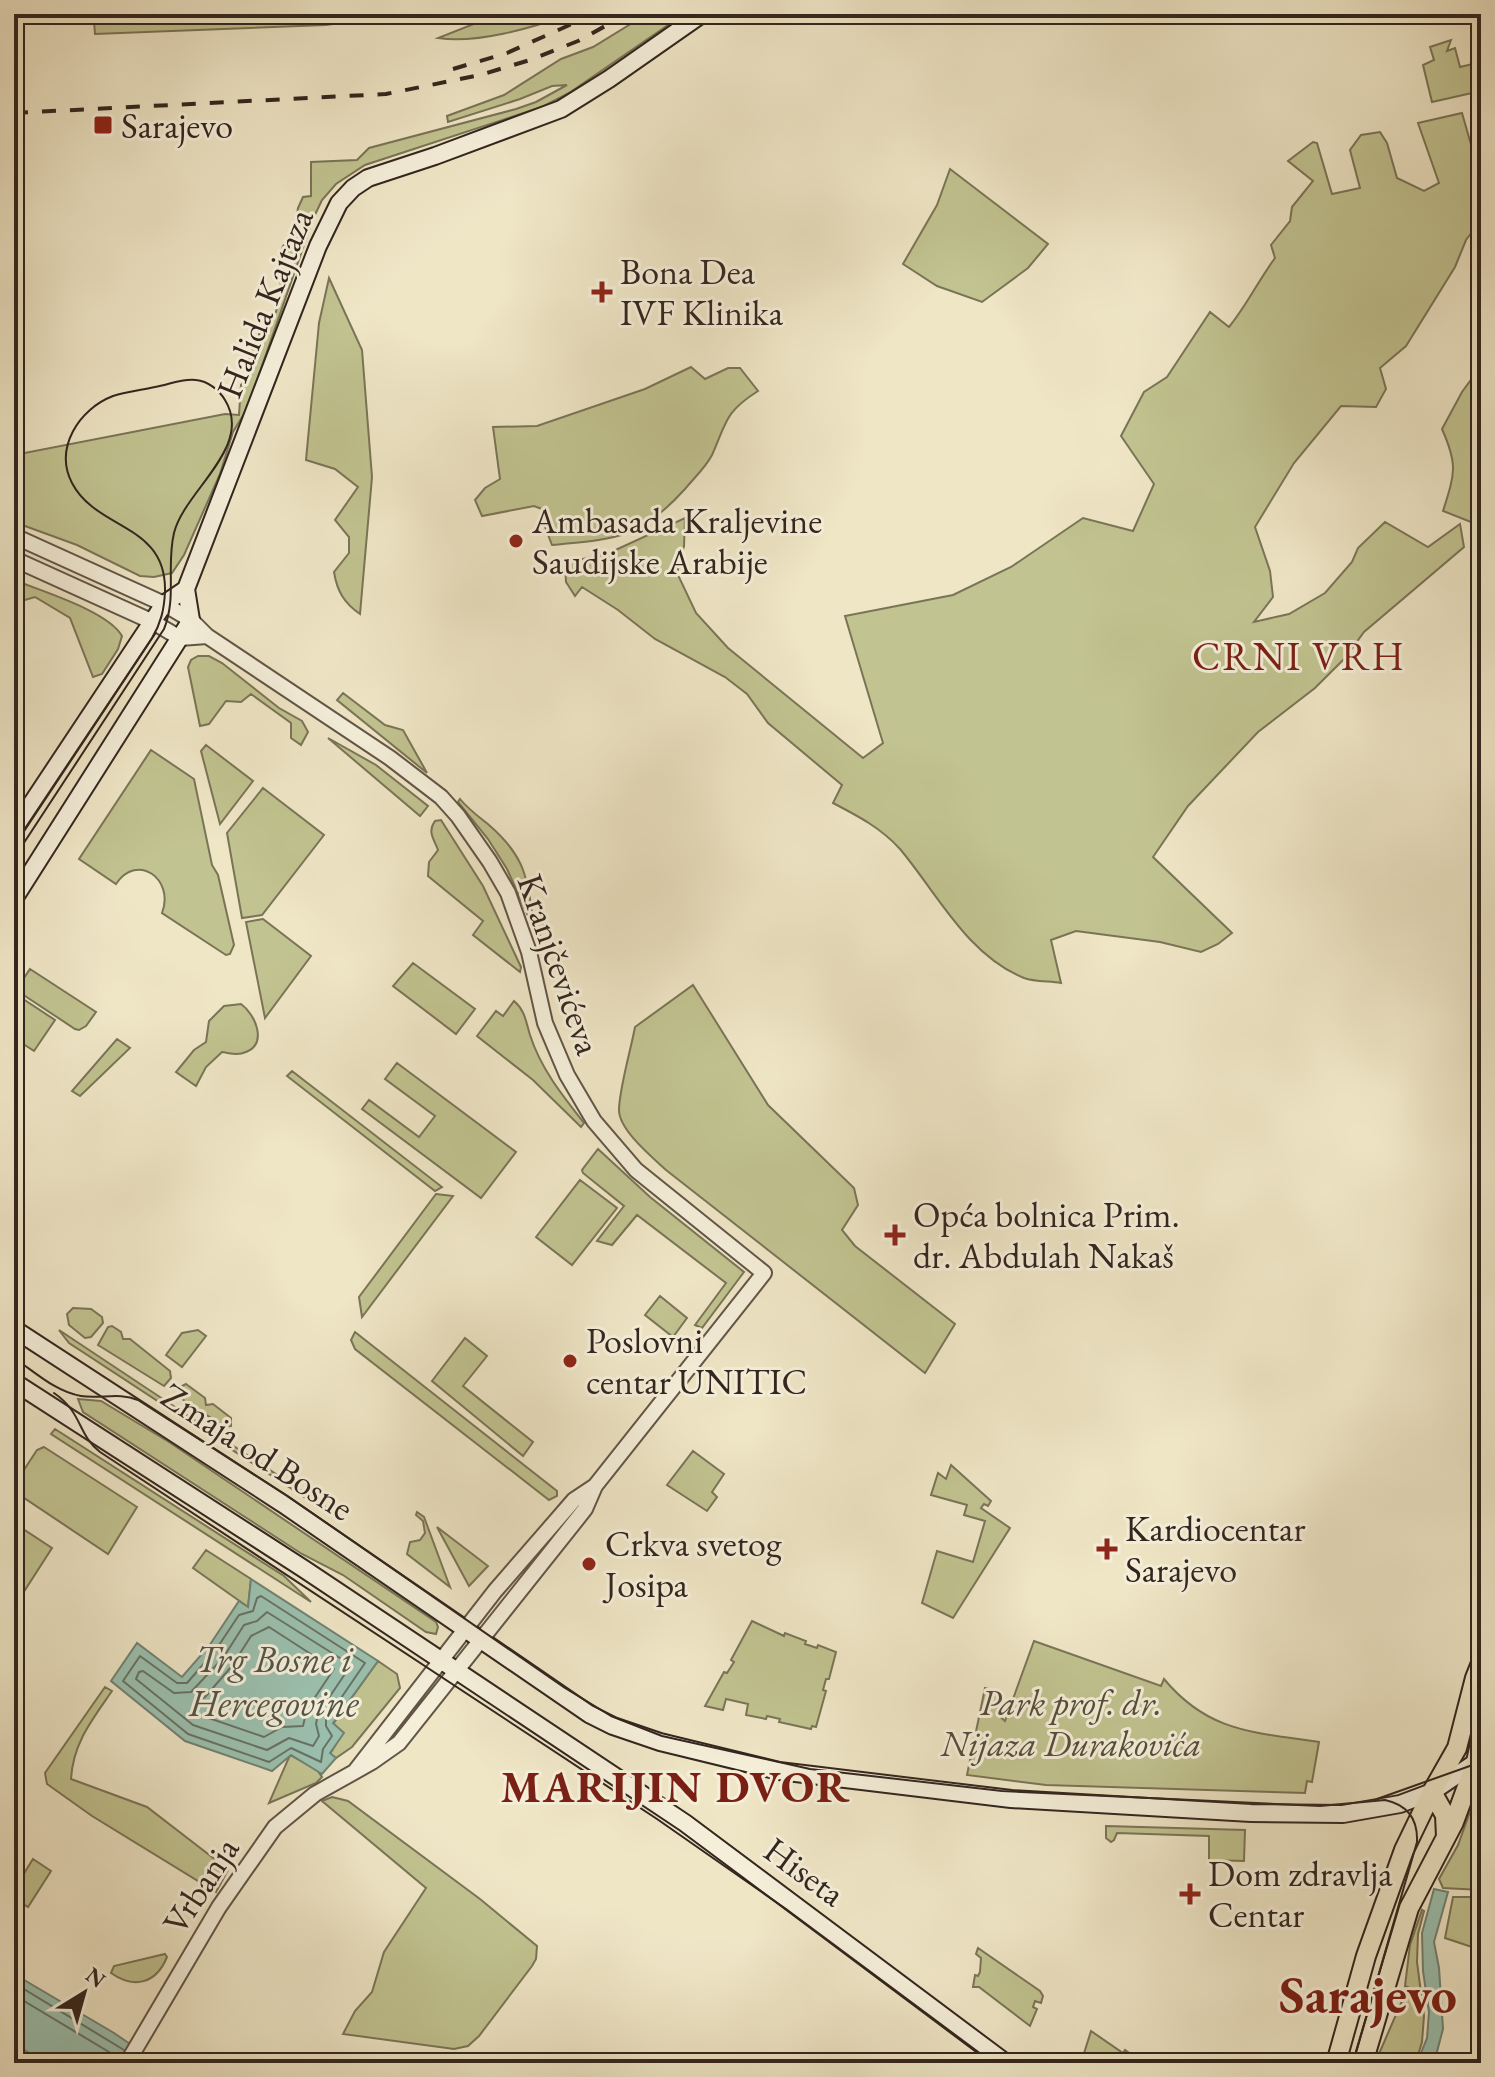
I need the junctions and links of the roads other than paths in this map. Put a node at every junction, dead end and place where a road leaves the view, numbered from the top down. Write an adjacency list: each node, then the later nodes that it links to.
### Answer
1 (702, 14): 4 (main road, Halida Kajtaza)
2 (14, 536): 5 (street, Kranjčevićeva)
3 (14, 559): 7 (street)
4 (186, 589): 5 (main road); 6 (main road)
5 (164, 604): 6 (street, Kranjčevićeva); 7 (main road)
6 (191, 620): 8 (street, Kranjčevićeva); 9 (main road)
7 (153, 622): 9 (street); 10 (main road)
8 (207, 636): 9 (street); 14 (street, Kranjčevićeva)
9 (180, 638): 11 (main road)
10 (14, 830)
11 (14, 899)
12 (14, 1329): 15 (main road, Zmaja od Bosne)
13 (14, 1382): 17 (main road, Zmaja od Bosne)
14 (595, 1486): 15 (street, Vrbanja); 16 (street, Vrbanja)
15 (465, 1629): 16 (main road, Zmaja od Bosne); 17 (street, Vrbanja)
16 (481, 1640): 19 (street, Vrbanja); 23 (main road, Zmaja od Bosne)
17 (440, 1660): 19 (main road, Hiseta); 22 (street, Vrbanja)
18 (1481, 1663): 23 (main road)
19 (457, 1672): 22 (street, Vrbanja); 26 (main road, Hiseta)
20 (1481, 1739): 21 (main road)
21 (1479, 1763): 23 (main road, Zmaja od Bosne); 24 (main road)
22 (356, 1770): 25 (street, Vrbanja)
23 (1432, 1792): 24 (main road); 27 (main road)
24 (1446, 1839): 28 (main road)
25 (127, 2063)
26 (1006, 2063)
27 (1336, 2063)
28 (1363, 2063)

